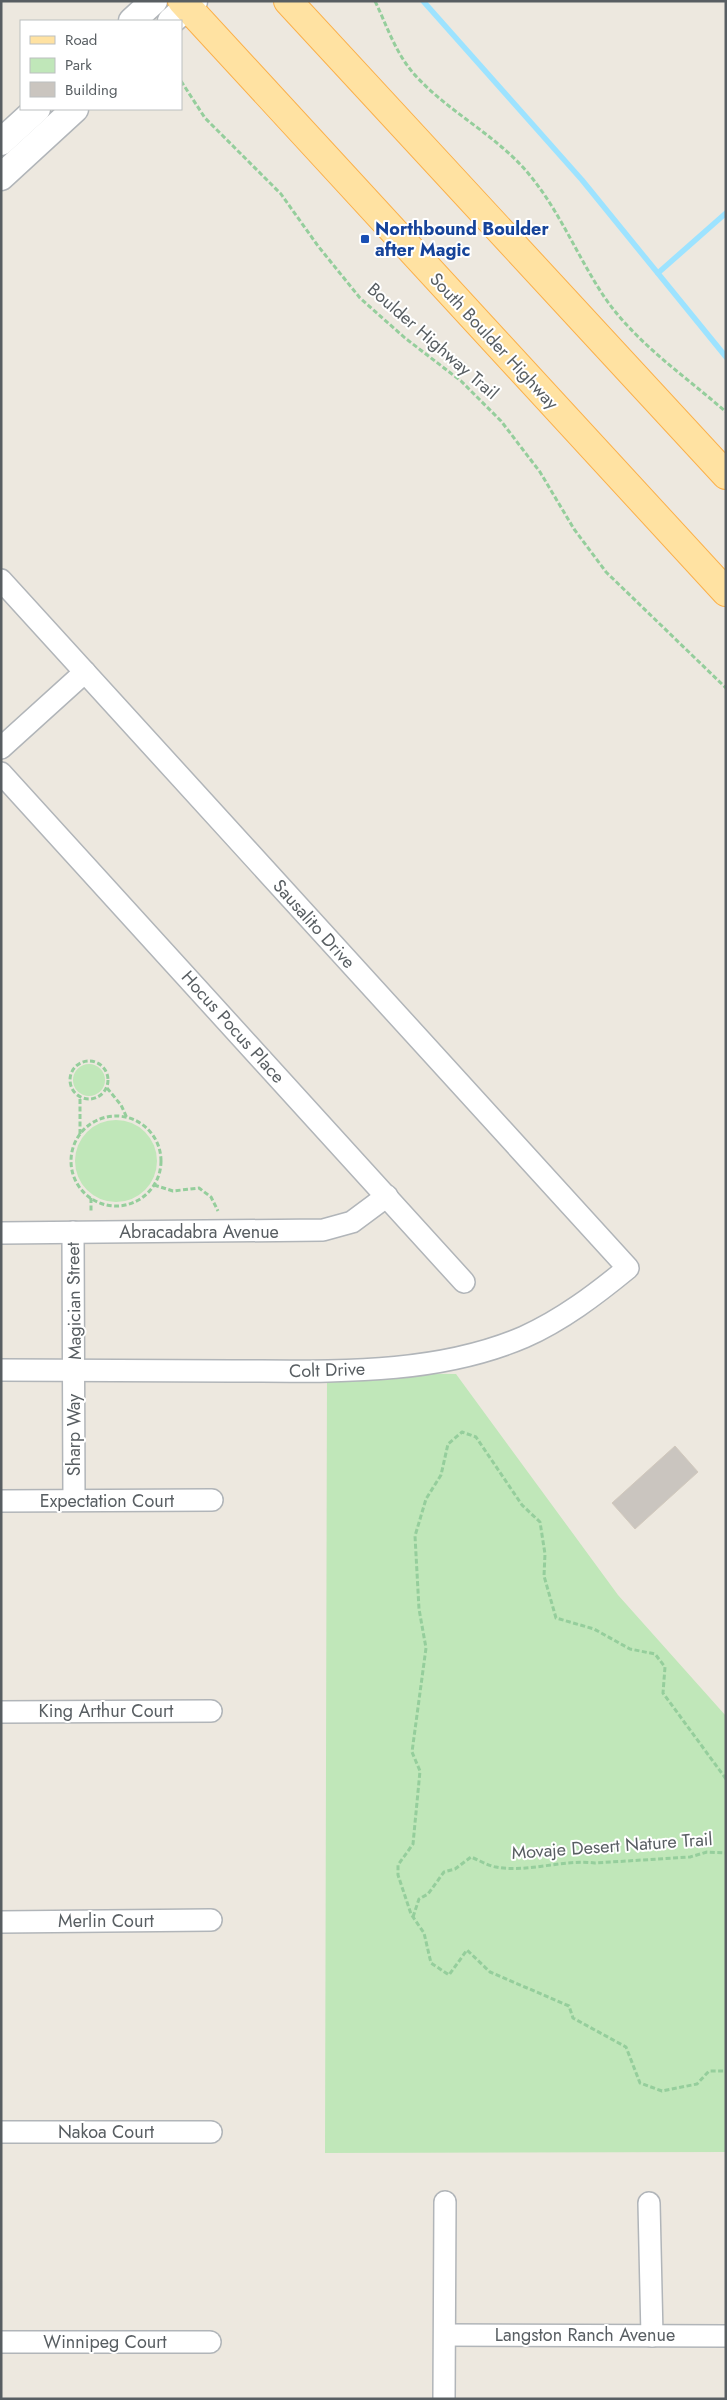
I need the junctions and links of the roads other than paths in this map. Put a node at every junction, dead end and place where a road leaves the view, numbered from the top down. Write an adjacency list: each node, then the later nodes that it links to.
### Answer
1 (154, 1): 4 (street)
2 (288, 1): 9 (main road)
3 (184, 8): 11 (main road, South Boulder Highway)
4 (133, 20)
5 (37, 110): 7 (street)
6 (73, 110): 7 (street)
7 (12, 144): 8 (street)
8 (1, 177)
9 (726, 475)
10 (1, 580): 12 (street, Sausalito Drive)
11 (726, 592)
12 (85, 672): 13 (street); 18 (street, Sausalito Drive)
13 (1, 748)
14 (1, 773): 15 (street, Hocus Pocus Place)
15 (387, 1196): 16 (street, Abracadabra Avenue); 19 (street, Hocus Pocus Place)
16 (73, 1232): 17 (street, Abracadabra Avenue); 21 (street, Magician Street)
17 (1, 1233)
18 (628, 1268): 21 (street, Colt Drive)
19 (464, 1282)
20 (1, 1370): 21 (street, Colt Drive)
21 (75, 1370): 22 (street, Sharp Way)
22 (74, 1500): 23 (street, Expectation Court); 24 (street, Expectation Court)
23 (212, 1500)
24 (1, 1501)
25 (211, 1710): 26 (street, King Arthur Court)
26 (1, 1712)
27 (211, 1920): 28 (street, Merlin Court)
28 (1, 1922)
29 (1, 2132): 30 (street, Nakoa Court)
30 (211, 2132)
31 (445, 2202): 33 (street)
32 (649, 2203): 34 (street)
33 (445, 2335): 34 (street, Langston Ranch Avenue); 38 (street)
34 (652, 2336): 35 (street, Langston Ranch Avenue)
35 (726, 2336)
36 (1, 2342): 37 (street, Winnipeg Court)
37 (210, 2342)
38 (444, 2399)

